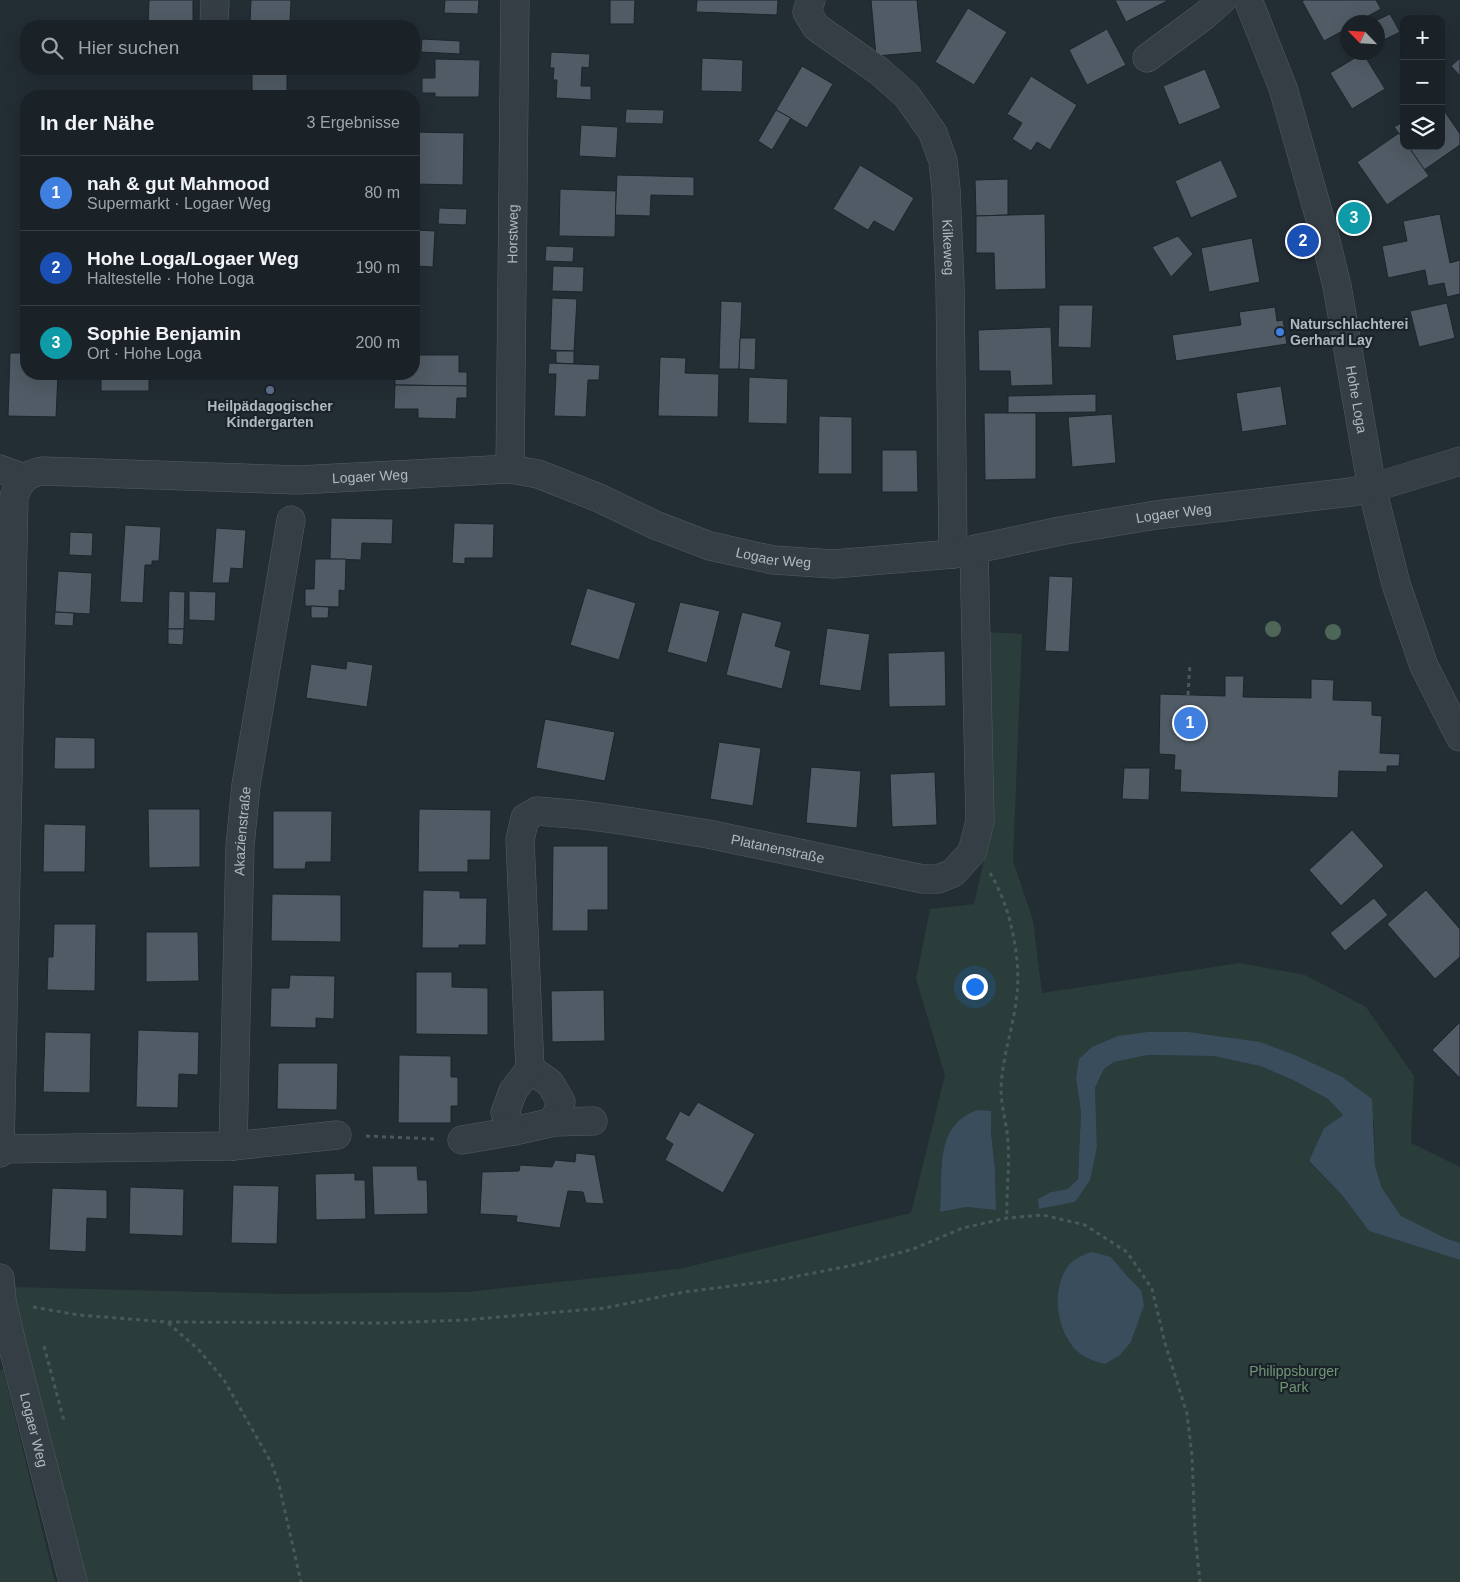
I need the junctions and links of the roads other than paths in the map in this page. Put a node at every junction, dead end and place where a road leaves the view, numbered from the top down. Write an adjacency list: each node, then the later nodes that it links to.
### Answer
1 (215, 0): 6 (street)
2 (515, 0): 9 (street, Horstweg)
3 (811, 0): 13 (street, Kilkeweg)
4 (1222, 0): 7 (street)
5 (1248, 0): 11 (street, Hohe Loga)
6 (214, 20)
7 (1146, 58)
8 (1460, 461): 11 (street, Logaer Weg)
9 (510, 469): 10 (street, Logaer Weg); 13 (street, Logaer Weg)
10 (12, 473): 22 (street, Logaer Weg)
11 (1372, 488): 13 (street, Logaer Weg); 14 (street, Hohe Loga)
12 (290, 520): 21 (street, Akazienstraße)
13 (964, 552): 15 (street, Platanenstraße)
14 (1460, 737)
15 (530, 1069): 17 (street); 18 (street)
16 (593, 1121): 17 (street)
17 (554, 1122): 18 (street)
18 (514, 1131): 20 (street)
19 (337, 1135): 21 (street)
20 (462, 1140)
21 (232, 1146): 22 (street)
22 (0, 1149): 23 (street, Logaer Weg)
23 (0, 1153)
24 (1, 1290): 25 (street, Logaer Weg)
25 (74, 1582)

